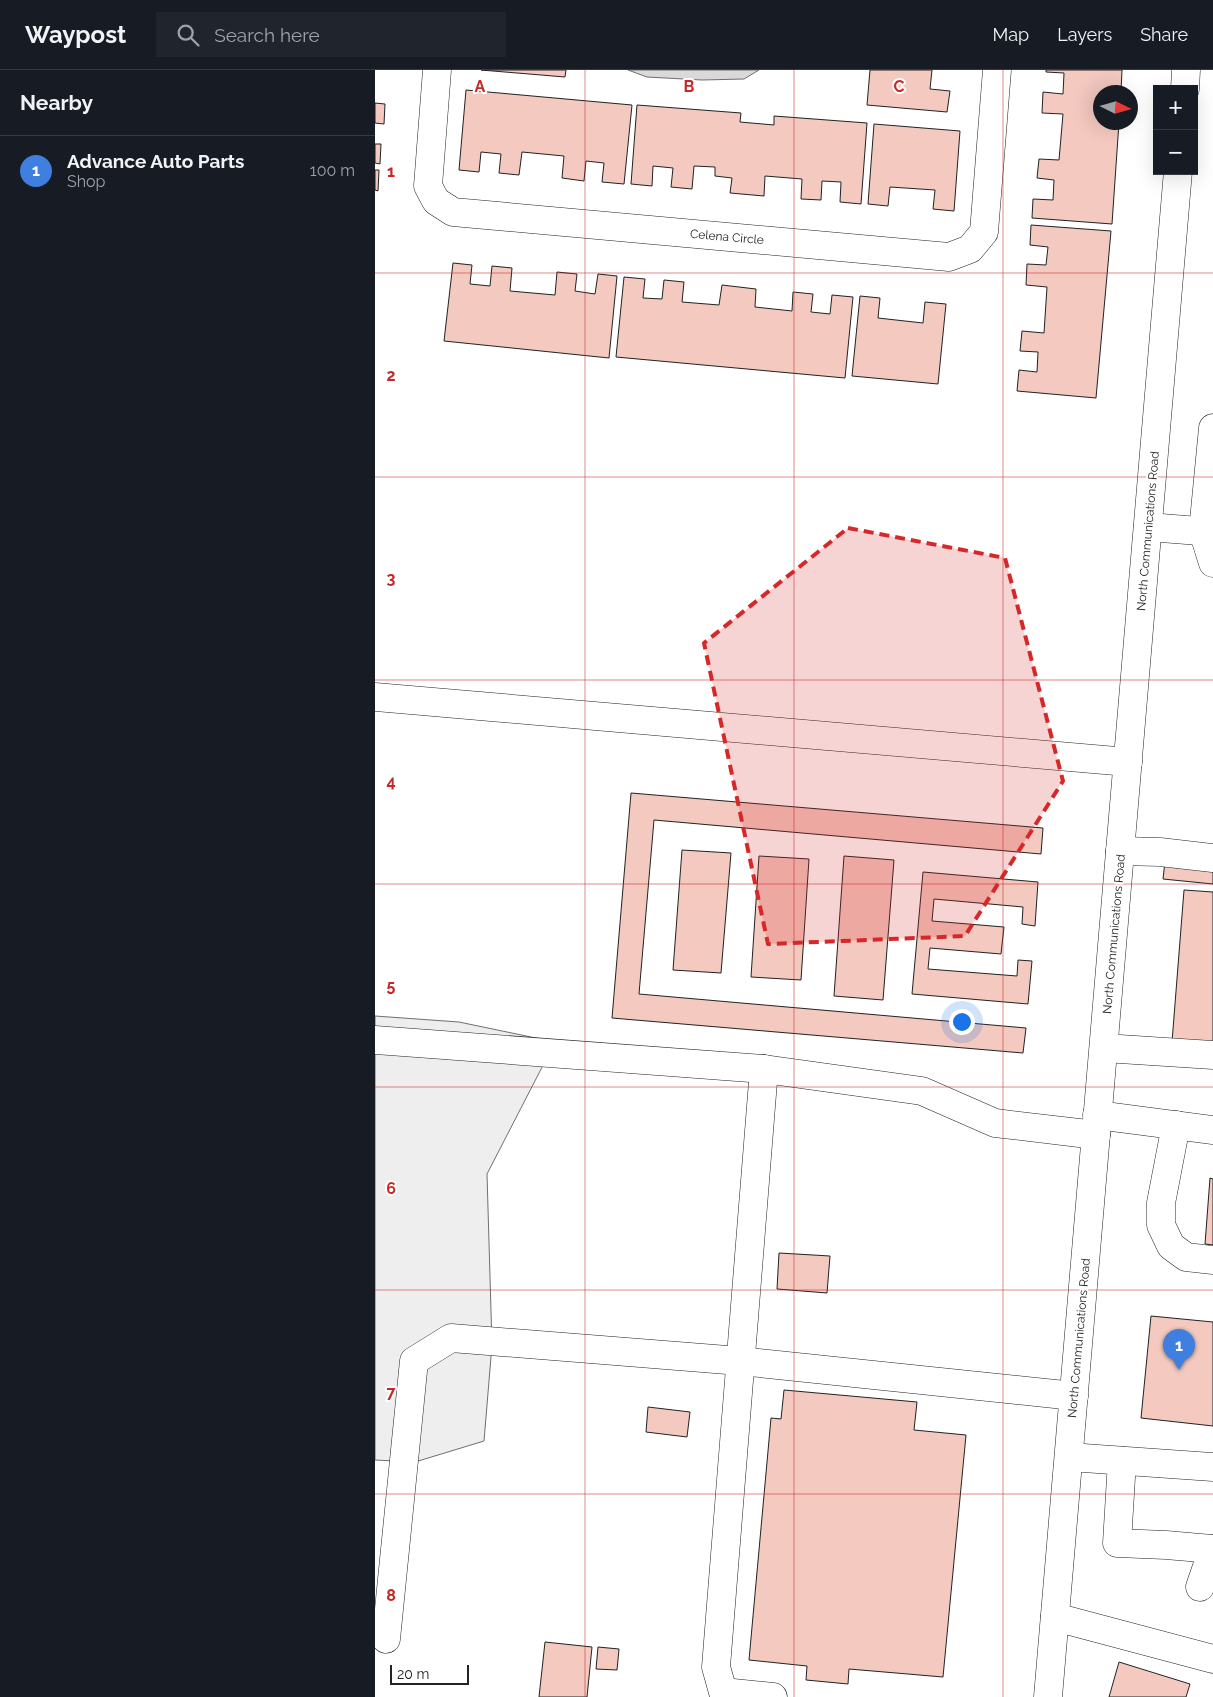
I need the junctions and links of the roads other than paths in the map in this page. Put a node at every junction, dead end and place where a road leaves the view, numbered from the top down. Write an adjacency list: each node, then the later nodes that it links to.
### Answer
1 (437, 70): 2 (street, Celena Circle)
2 (997, 70)
3 (1186, 70): 4 (street)
4 (1185, 85)
5 (1178, 175): 7 (street, North Communications Road)
6 (1213, 428): 8 (street)
7 (1148, 527): 8 (street); 11 (street, North Communications Road)
8 (1208, 532): 9 (street)
9 (1213, 562)
10 (375, 697): 11 (street)
11 (1128, 762): 12 (street, North Communications Road)
12 (1121, 851): 13 (street); 15 (street, North Communications Road)
13 (1213, 858)
14 (375, 1040): 17 (street)
15 (1104, 1048): 16 (street); 18 (street, North Communications Road)
16 (1213, 1055)
17 (764, 1069): 18 (street); 22 (street)
18 (1097, 1125): 19 (street); 23 (street, North Communications Road)
19 (1176, 1125): 20 (street); 21 (street)
20 (1213, 1130)
21 (1213, 1260)
22 (741, 1361): 23 (street); 30 (street); 32 (street)
23 (1074, 1396): 24 (street, North Communications Road)
24 (1069, 1457): 25 (street); 29 (street, North Communications Road)
25 (1122, 1461): 26 (street); 27 (street)
26 (1213, 1468)
27 (1213, 1549): 28 (street)
28 (1200, 1587)
29 (1055, 1617): 31 (street); 33 (street, North Communications Road)
30 (386, 1639)
31 (1213, 1659)
32 (773, 1697)
33 (1048, 1697)

